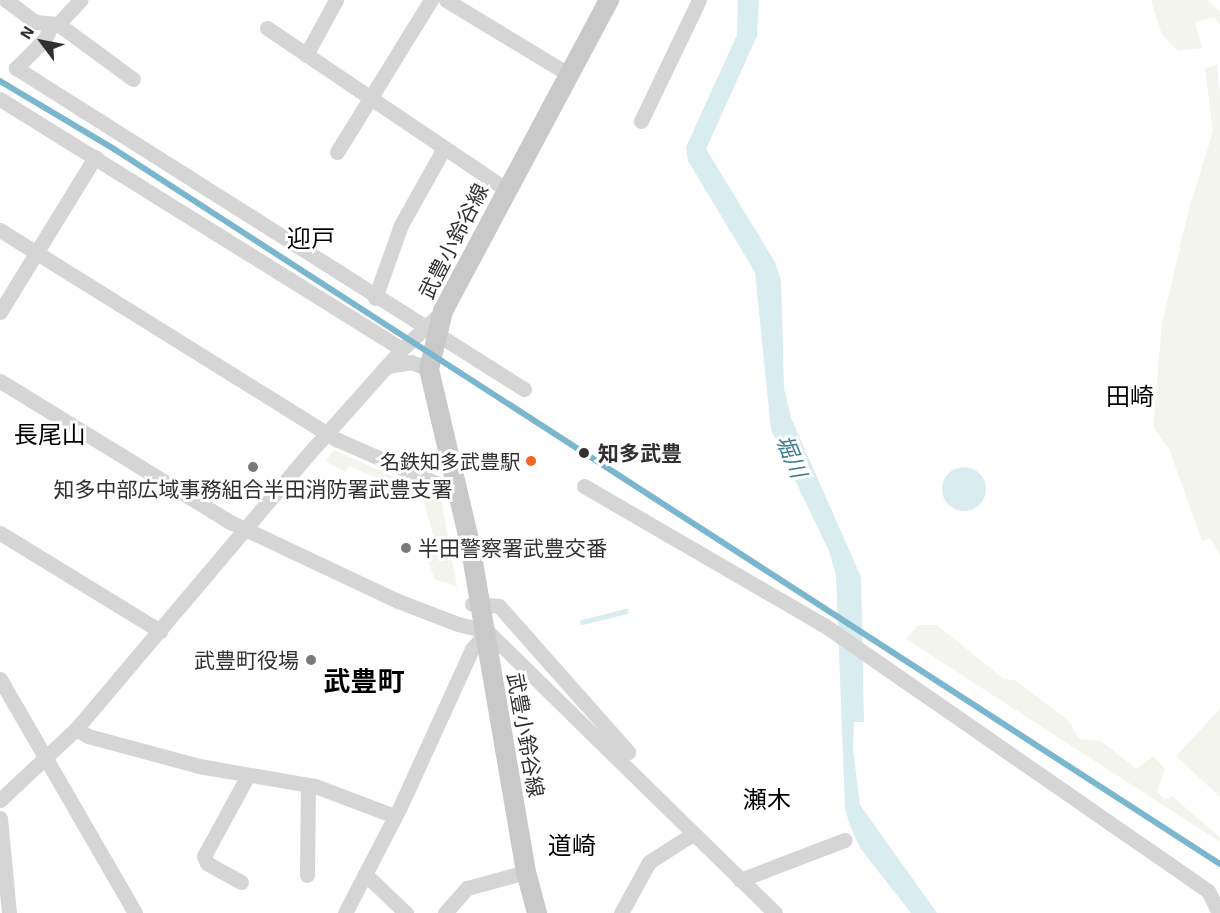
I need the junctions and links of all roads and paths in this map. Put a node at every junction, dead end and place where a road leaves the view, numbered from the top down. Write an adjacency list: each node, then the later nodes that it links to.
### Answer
1 (6, 0): 8 (street)
2 (80, 0): 8 (street)
3 (336, 0): 10 (street)
4 (432, 0): 13 (street)
5 (446, 0): 11 (street)
6 (609, 0): 11 (main road, 武豊小鈴谷線)
7 (699, 0): 15 (street)
8 (55, 25): 12 (street); 22 (street)
9 (267, 28): 10 (street)
10 (306, 55): 13 (street)
11 (568, 74): 19 (main road, 武豊小鈴谷線)
12 (133, 79)
13 (371, 98): 16 (street); 17 (street)
14 (0, 99): 18 (street)
15 (641, 121)
16 (444, 148): 19 (street); 22 (street)
17 (337, 152)
18 (95, 157): 21 (street); 25 (street)
19 (506, 189): 24 (main road, 武豊小鈴谷線)
20 (0, 230): 21 (street)
21 (37, 253): 23 (street); 30 (street)
22 (375, 298): 24 (street)
23 (0, 312)
24 (433, 333): 25 (street); 27 (main road, 武豊小鈴谷線); 29 (street)
25 (402, 349): 26 (street)
26 (387, 366): 27 (street); 30 (street)
27 (429, 369): 32 (main road, 武豊小鈴谷線)
28 (0, 381): 33 (street)
29 (524, 389)
30 (328, 434): 32 (street); 33 (street)
31 (584, 486): 55 (street)
32 (457, 492): 35 (main road, 武豊小鈴谷線)
33 (248, 528): 36 (street); 37 (street)
34 (0, 533): 36 (street)
35 (476, 604): 37 (main road, 武豊小鈴谷線); 40 (street)
36 (160, 631): 39 (street)
37 (487, 631): 45 (street); 47 (street); 49 (main road, 武豊小鈴谷線)
38 (0, 679): 41 (street)
39 (76, 729): 41 (street); 42 (street)
40 (628, 752)
41 (47, 759): 44 (street); 57 (street)
42 (247, 777): 43 (street); 54 (street)
43 (308, 785): 45 (street); 52 (street)
44 (0, 800)
45 (395, 816): 51 (street)
46 (0, 818): 50 (street)
47 (691, 835): 53 (street); 62 (street)
48 (845, 840): 53 (street)
49 (526, 872): 60 (street); 61 (main road, 武豊小鈴谷線)
50 (2, 873): 56 (street)
51 (365, 874): 58 (street); 59 (street)
52 (307, 875)
53 (740, 880): 63 (street)
54 (240, 882)
55 (1214, 889): 64 (street)
56 (9, 913)
57 (135, 913)
58 (345, 913)
59 (406, 913)
60 (445, 913)
61 (537, 913)
62 (621, 913)
63 (775, 913)
64 (1219, 913)

